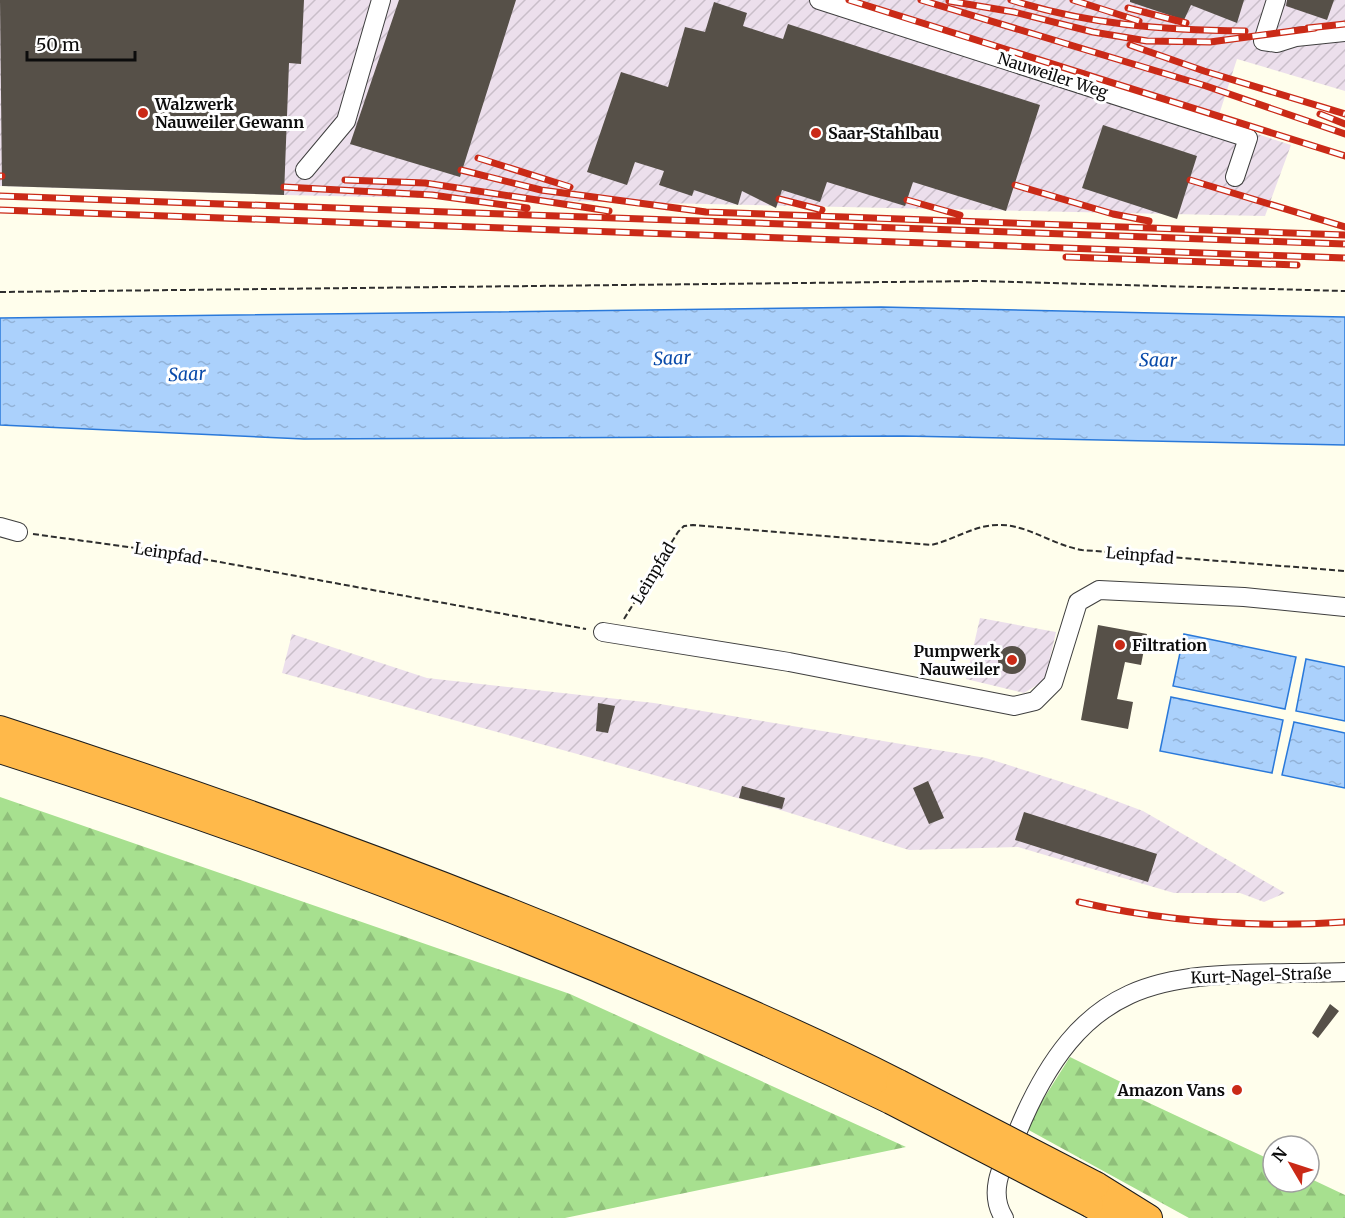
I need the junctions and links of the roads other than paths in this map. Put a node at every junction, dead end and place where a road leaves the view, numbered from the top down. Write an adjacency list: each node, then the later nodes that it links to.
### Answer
1 (381, 0): 5 (street)
2 (819, 0): 6 (street, Nauweiler Weg)
3 (1276, 0): 4 (street)
4 (1345, 33)
5 (305, 170)
6 (1235, 177)
7 (0, 527): 8 (street)
8 (18, 532)
9 (1345, 608): 10 (street)
10 (603, 632)
11 (0, 729): 14 (highway)
12 (0, 750): 14 (highway)
13 (1345, 972): 16 (street, Kurt-Nagel-Straße)
14 (895, 1092): 15 (highway, bridge)
15 (1093, 1195): 17 (highway); 18 (highway)
16 (1004, 1218)
17 (1113, 1218)
18 (1149, 1218)

